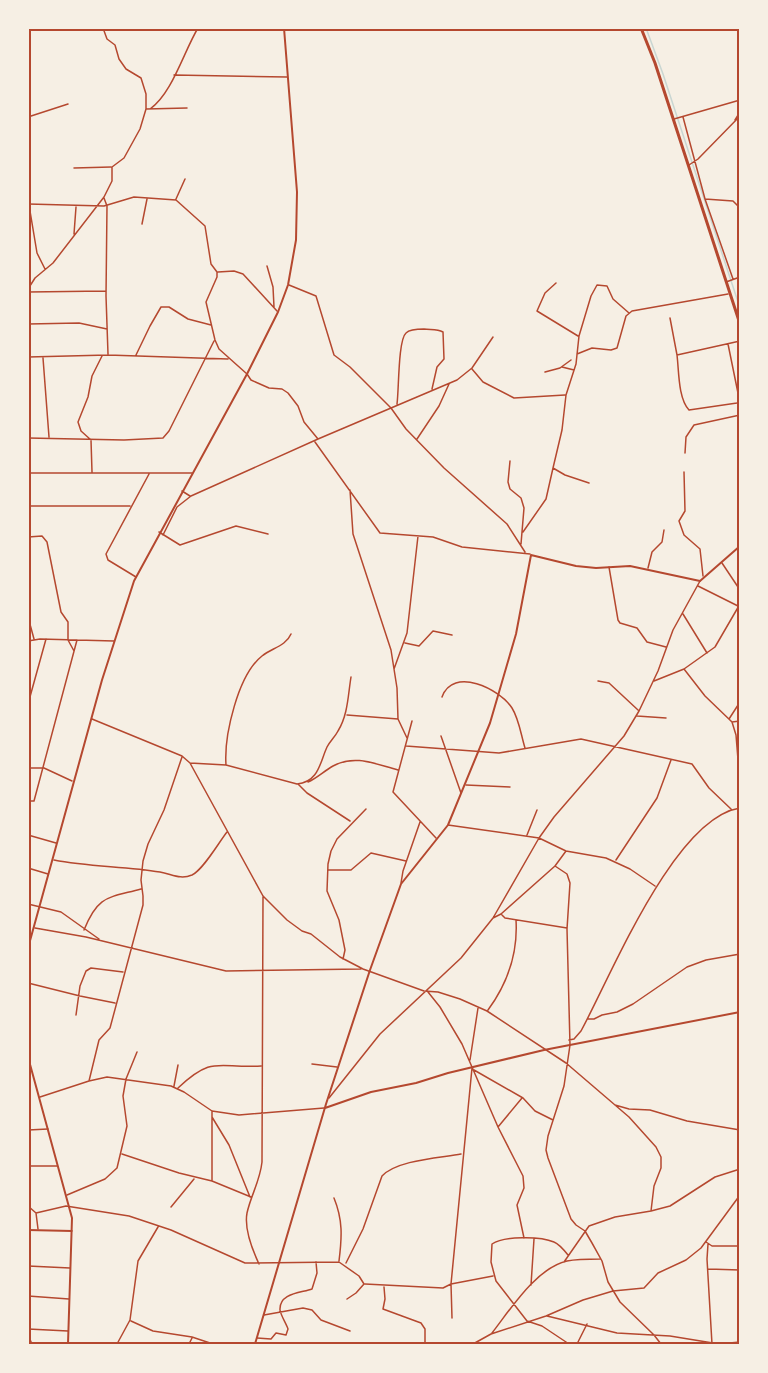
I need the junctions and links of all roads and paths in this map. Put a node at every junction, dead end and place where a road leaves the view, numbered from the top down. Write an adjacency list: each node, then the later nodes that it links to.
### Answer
1 (104, 28): 10 (street)
2 (198, 28): 5 (street)
3 (284, 28): 6 (street)
4 (641, 28): 16 (main road)
5 (174, 75): 6 (street); 11 (street)
6 (287, 77): 41 (street)
7 (740, 100): 15 (street)
8 (68, 104): 14 (street)
9 (187, 108): 11 (street)
10 (146, 109): 11 (street); 19 (street)
11 (150, 109)
12 (740, 112): 17 (street)
13 (740, 116): 17 (street)
14 (28, 117)
15 (683, 117): 16 (street); 18 (street)
16 (673, 120): 20 (main road)
17 (734, 121): 18 (street)
18 (694, 163): 20 (street); 25 (street)
19 (112, 166): 21 (street); 23 (street)
20 (688, 166): 39 (main road)
21 (74, 168)
22 (185, 179): 26 (street)
23 (104, 197): 28 (street); 30 (street)
24 (147, 198): 26 (street); 30 (street); 32 (street)
25 (705, 199): 31 (street); 38 (street)
26 (176, 200): 36 (street)
27 (29, 204): 29 (street); 35 (street)
28 (98, 205): 29 (street); 30 (street); 33 (street)
29 (77, 206): 33 (street)
30 (107, 206): 43 (street)
31 (740, 208)
32 (142, 224)
33 (74, 235): 35 (street)
34 (267, 266): 45 (street)
35 (46, 270): 42 (street)
36 (217, 272): 45 (street); 51 (street)
37 (740, 277): 38 (street)
38 (733, 279): 39 (street)
39 (726, 282): 44 (main road)
40 (556, 283): 53 (street)
41 (288, 285): 46 (street); 78 (street)
42 (28, 290): 43 (street)
43 (106, 291): 52 (street)
44 (729, 294): 47 (street); 50 (main road)
45 (273, 308): 46 (street)
46 (278, 312): 72 (street)
47 (629, 313): 53 (street); 58 (street)
48 (670, 318): 61 (street)
49 (28, 324): 52 (street)
50 (740, 324)
51 (211, 325): 55 (street); 62 (street)
52 (108, 329): 60 (street)
53 (579, 336): 58 (street)
54 (493, 337): 69 (street)
55 (215, 340): 65 (street); 66 (street)
56 (740, 341): 57 (street)
57 (728, 344): 61 (street); 76 (street)
58 (577, 354): 70 (street)
59 (103, 355): 60 (street); 64 (street); 83 (street)
60 (108, 355): 62 (street)
61 (677, 355): 76 (street)
62 (136, 356): 65 (street)
63 (28, 357): 64 (street)
64 (43, 357): 81 (street)
65 (205, 358): 66 (street); 83 (street)
66 (229, 359): 72 (street)
67 (571, 360): 68 (street)
68 (561, 366): 70 (street); 71 (street)
69 (472, 368): 73 (street); 75 (street)
70 (574, 370): 75 (street)
71 (545, 372)
72 (247, 374): 82 (street); 93 (street)
73 (449, 383): 74 (street); 84 (street)
74 (432, 390): 77 (street); 77 (street)
75 (566, 395): 88 (street)
76 (740, 400)
77 (397, 406): 78 (street)
78 (391, 408): 82 (street); 84 (street)
79 (740, 415): 86 (street)
80 (28, 438): 81 (street)
81 (49, 438): 83 (street)
82 (318, 439): 85 (street)
83 (91, 440): 91 (street)
84 (416, 440): 107 (street)
85 (314, 441): 95 (street); 97 (street)
86 (685, 453)
87 (510, 461): 102 (street)
88 (553, 468): 94 (street); 102 (street)
89 (684, 472): 115 (street)
90 (28, 473): 91 (street)
91 (92, 473): 92 (street)
92 (150, 473): 93 (street); 99 (street)
93 (192, 473): 96 (street)
94 (589, 483)
95 (350, 489): 105 (street); 137 (street)
96 (182, 491): 97 (street); 101 (street)
97 (191, 496): 104 (street)
98 (28, 506): 99 (street)
99 (131, 506): 114 (street)
100 (664, 530): 113 (street)
101 (159, 532): 104 (street); 114 (street)
102 (522, 533): 107 (street)
103 (268, 534): 104 (street)
104 (162, 535)
105 (418, 535): 109 (street); 132 (street)
106 (28, 537): 128 (street)
107 (521, 544): 109 (street)
108 (740, 546): 111 (street)
109 (525, 552): 110 (street)
110 (531, 555): 112 (street); 142 (street)
111 (722, 562): 115 (street); 118 (street)
112 (609, 567): 113 (street); 133 (street)
113 (648, 569): 116 (street)
114 (135, 577): 131 (street)
115 (703, 577): 116 (street)
116 (700, 580): 119 (street)
117 (740, 581): 118 (street)
118 (736, 583): 120 (street)
119 (698, 586): 121 (street); 122 (street)
120 (740, 590)
121 (739, 606): 135 (street)
122 (682, 613): 133 (street); 135 (street)
123 (28, 617): 126 (street)
124 (291, 634): 165 (street)
125 (452, 635): 132 (street)
126 (34, 639): 127 (street); 130 (street)
127 (46, 639): 128 (street); 144 (street)
128 (68, 640): 129 (street); 134 (street)
129 (77, 640): 131 (street); 134 (street)
130 (28, 641)
131 (114, 642): 150 (street)
132 (404, 642): 137 (street)
133 (666, 648): 140 (street)
134 (75, 653): 167 (street)
135 (708, 653): 136 (street)
136 (684, 669): 140 (street); 149 (street)
137 (394, 670): 151 (street)
138 (351, 677): 146 (street)
139 (598, 681): 145 (street)
140 (653, 681): 145 (street)
141 (442, 697): 142 (street)
142 (499, 697): 159 (street); 161 (street)
143 (740, 702): 149 (street)
144 (28, 704)
145 (639, 711): 147 (street)
146 (345, 715): 151 (street); 170 (street)
147 (636, 716): 148 (street); 158 (street)
148 (666, 718)
149 (729, 718): 154 (street)
150 (92, 719): 162 (street); 169 (street)
151 (398, 719): 156 (street)
152 (412, 721): 156 (street)
153 (740, 721): 154 (street)
154 (732, 722): 172 (street)
155 (441, 736): 160 (street)
156 (407, 739): 157 (street)
157 (405, 746): 160 (street); 168 (street)
158 (616, 747): 159 (street); 163 (street); 187 (street)
159 (525, 748): 161 (street)
160 (446, 750): 161 (street); 175 (street)
161 (478, 752): 173 (street)
162 (182, 756): 164 (street); 196 (street)
163 (671, 759): 179 (street); 193 (street)
164 (190, 763): 165 (street); 184 (street)
165 (226, 765): 171 (street)
166 (28, 768): 167 (street)
167 (44, 768): 169 (street); 176 (street)
168 (399, 770): 170 (street); 182 (street)
169 (74, 782): 189 (street)
170 (306, 782): 171 (street)
171 (297, 784): 181 (street)
172 (740, 784)
173 (465, 785): 174 (street); 175 (street)
174 (510, 787)
175 (462, 794): 183 (street)
176 (28, 801)
177 (740, 808): 179 (street)
178 (366, 809): 181 (street)
179 (731, 809): 200 (street)
180 (537, 810): 186 (street)
181 (352, 822): 197 (street)
182 (421, 822): 188 (street); 192 (street)
183 (448, 825): 186 (street); 188 (street)
184 (228, 831): 196 (street); 202 (street)
185 (28, 835): 189 (street)
186 (527, 836): 187 (street)
187 (539, 838): 190 (street); 206 (street)
188 (437, 839): 199 (street)
189 (57, 843): 191 (street)
190 (566, 851): 193 (street); 194 (street)
191 (52, 860): 196 (street); 198 (street)
192 (406, 861): 197 (street); 199 (street)
193 (615, 861): 200 (street)
194 (555, 866): 205 (street); 209 (street)
195 (28, 868): 198 (street)
196 (141, 869): 201 (street)
197 (327, 870): 216 (street)
198 (48, 874): 204 (street)
199 (401, 884): 218 (street)
200 (656, 887): 229 (street)
201 (142, 889): 210 (street); 214 (street)
202 (262, 896): 216 (street); 219 (street)
203 (28, 904): 204 (street)
204 (39, 908): 208 (street); 210 (street)
205 (501, 914): 206 (street); 207 (street)
206 (493, 918): 222 (street)
207 (516, 920): 209 (street); 226 (street)
208 (34, 928): 211 (street); 212 (street)
209 (567, 928): 230 (street)
210 (84, 930): 212 (street)
211 (30, 940): 213 (street)
212 (103, 941): 214 (street)
213 (28, 948)
214 (130, 949): 219 (street); 220 (street)
215 (740, 954): 229 (street)
216 (343, 959): 217 (street)
217 (363, 969): 218 (street); 219 (street)
218 (370, 970): 222 (street); 240 (street)
219 (263, 971): 239 (street)
220 (124, 972): 223 (street); 224 (street)
221 (28, 983): 223 (street)
222 (426, 991): 225 (street); 235 (street); 247 (street)
223 (80, 996): 224 (street); 228 (street)
224 (116, 1003): 243 (street)
225 (478, 1007): 226 (street); 235 (street)
226 (487, 1011): 232 (street)
227 (740, 1012): 231 (street)
228 (76, 1015)
229 (587, 1018): 230 (street)
230 (568, 1040): 231 (street)
231 (570, 1045): 232 (street); 236 (street)
232 (544, 1050): 236 (street); 241 (street)
233 (136, 1052): 242 (street)
234 (28, 1057): 245 (street)
235 (469, 1062): 241 (street)
236 (566, 1063): 248 (street); 253 (street)
237 (312, 1064): 240 (street)
238 (178, 1065): 244 (street)
239 (263, 1066): 244 (street); 251 (street)
240 (338, 1068): 247 (street)
241 (473, 1068): 246 (street); 249 (street); 254 (street); 259 (street)
242 (126, 1079): 243 (street); 244 (street); 258 (street)
243 (89, 1081): 245 (street)
244 (176, 1088): 250 (street)
245 (40, 1097): 256 (street)
246 (523, 1098): 253 (street); 254 (street)
247 (327, 1100): 249 (street)
248 (615, 1105): 257 (street); 272 (street)
249 (325, 1108): 251 (street); 288 (street)
250 (212, 1111): 251 (street); 252 (street)
251 (263, 1113): 267 (street)
252 (212, 1117): 264 (street); 267 (street)
253 (553, 1120): 278 (street)
254 (498, 1127): 279 (street)
255 (28, 1130): 256 (street)
256 (48, 1130): 261 (street)
257 (740, 1130)
258 (121, 1154): 263 (street); 265 (street)
259 (463, 1154): 290 (street); 297 (street)
260 (30, 1166): 261 (street)
261 (57, 1166): 265 (street)
262 (740, 1169): 272 (street)
263 (195, 1178): 264 (street); 271 (street)
264 (212, 1181): 267 (street)
265 (66, 1195): 270 (street)
266 (740, 1195): 281 (street)
267 (251, 1197): 289 (street)
268 (334, 1198): 286 (street)
269 (28, 1206): 273 (street)
270 (70, 1208): 273 (street); 274 (street); 277 (street)
271 (171, 1208)
272 (651, 1212): 278 (street)
273 (36, 1214): 276 (street)
274 (159, 1226): 289 (street); 309 (street)
275 (28, 1230): 276 (street)
276 (38, 1230): 277 (street)
277 (72, 1231): 292 (street)
278 (585, 1231): 283 (street); 284 (street)
279 (524, 1238): 280 (street); 295 (street)
280 (534, 1239): 283 (street); 298 (street)
281 (707, 1243): 282 (street); 293 (street); 300 (street)
282 (740, 1246)
283 (568, 1255): 287 (street)
284 (601, 1259): 287 (street); 300 (street)
285 (316, 1261): 286 (street); 288 (street); 305 (street)
286 (339, 1262): 290 (street)
287 (564, 1262): 298 (street)
288 (279, 1263): 289 (street); 306 (street)
289 (259, 1264)
290 (346, 1264): 296 (street)
291 (28, 1266): 292 (street)
292 (70, 1268): 302 (street)
293 (707, 1269): 294 (street); 332 (street)
294 (740, 1270)
295 (494, 1276): 297 (street); 304 (street)
296 (364, 1284): 299 (street); 303 (street)
297 (451, 1284): 299 (street); 308 (street)
298 (531, 1285): 304 (street)
299 (383, 1286): 327 (street)
300 (613, 1291): 307 (street); 317 (street)
301 (28, 1296): 302 (street)
302 (70, 1299): 313 (street)
303 (347, 1299)
304 (514, 1304): 310 (street); 315 (street)
305 (280, 1312): 306 (street); 314 (street); 319 (street)
306 (264, 1315): 319 (street)
307 (546, 1316): 310 (street); 311 (street)
308 (452, 1318)
309 (130, 1320): 318 (street); 323 (street)
310 (527, 1321): 315 (street); 329 (street)
311 (587, 1324): 317 (street); 330 (street)
312 (28, 1329): 313 (street)
313 (68, 1331): 322 (street)
314 (350, 1331)
315 (491, 1334): 328 (street)
316 (28, 1335): 321 (street)
317 (654, 1335): 331 (street); 332 (street)
318 (192, 1337): 324 (street); 325 (street)
319 (256, 1338): 326 (street)
320 (740, 1342): 332 (street)
321 (32, 1344)
322 (68, 1344)
323 (117, 1344)
324 (189, 1344)
325 (213, 1344)
326 (255, 1344)
327 (425, 1344)
328 (473, 1344)
329 (569, 1344)
330 (577, 1344)
331 (661, 1344)
332 (712, 1344)

